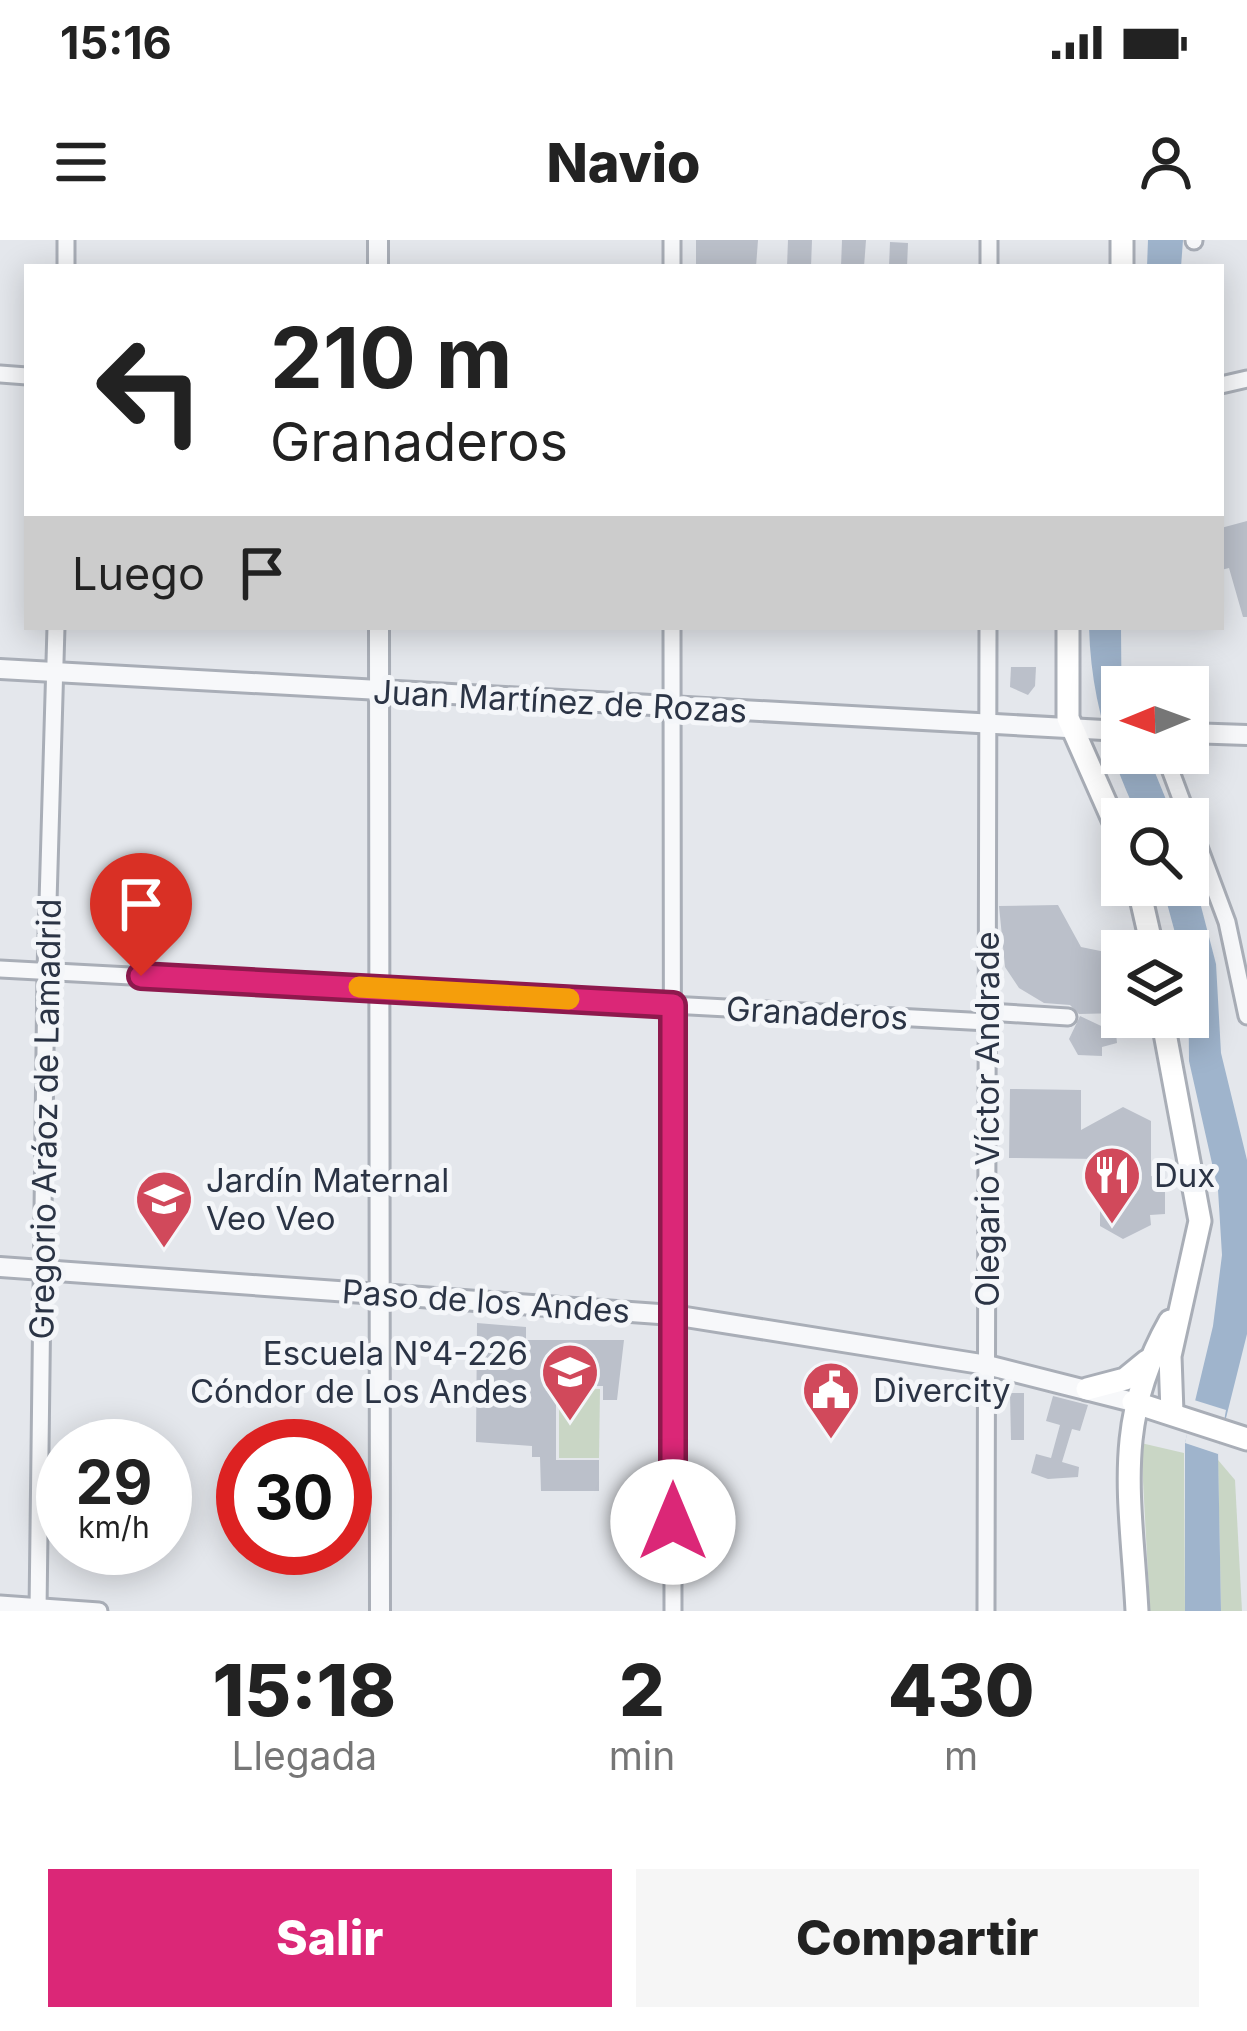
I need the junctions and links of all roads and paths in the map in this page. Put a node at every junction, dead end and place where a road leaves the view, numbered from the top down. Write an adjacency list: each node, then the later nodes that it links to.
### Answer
1 (56, 630): 7 (street, Gregorio Aráoz de Lamadrid)
2 (379, 630): 8 (street)
3 (672, 630): 9 (street)
4 (988, 630): 10 (street, Olegario Víctor Andrade)
5 (1068, 630): 11 (main road)
6 (0, 670): 7 (street, Juan Martínez de Rozas)
7 (56, 672): 8 (street, Juan Martínez de Rozas); 18 (street, Gregorio Aráoz de Lamadrid)
8 (380, 692): 9 (street, Juan Martínez de Rozas); 19 (street)
9 (673, 708): 10 (street, Juan Martínez de Rozas); 20 (street)
10 (988, 723): 11 (street, Juan Martínez de Rozas); 22 (street, Olegario Víctor Andrade)
11 (1070, 726): 12 (street, Juan Martínez de Rozas); 16 (main road)
12 (1101, 729)
13 (1209, 734): 14 (street)
14 (1247, 735)
15 (1172, 774): 21 (street)
16 (1103, 798)
17 (0, 969): 18 (street, Granaderos)
18 (46, 971): 19 (street, Granaderos); 26 (street, Gregorio Aráoz de Lamadrid)
19 (379, 988): 20 (street, Granaderos); 27 (street)
20 (673, 1005): 22 (street, Granaderos); 29 (street)
21 (1247, 1016)
22 (988, 1017): 23 (street, Granaderos); 31 (street, Olegario Víctor Andrade)
23 (1068, 1017)
24 (1166, 1038): 28 (main road)
25 (0, 1268): 26 (street, Paso de los Andes)
26 (42, 1270): 27 (street, Paso de los Andes); 37 (street, Gregorio Aráoz de Lamadrid)
27 (380, 1294): 29 (street, Paso de los Andes); 39 (street)
28 (1183, 1298): 30 (main road); 34 (main road)
29 (673, 1315): 31 (street, Paso de los Andes); 40 (street)
30 (1147, 1361): 32 (main road); 33 (main road)
31 (987, 1365): 32 (street, Paso de los Andes); 41 (street, Olegario Víctor Andrade)
32 (1087, 1389): 33 (street, Paso de los Andes)
33 (1133, 1402): 34 (main road, Paso de los Andes); 42 (main road)
34 (1180, 1416): 35 (main road, Paso de los Andes)
35 (1247, 1438)
36 (0, 1604): 37 (street)
37 (38, 1609): 38 (street)
38 (99, 1611)
39 (380, 1611)
40 (673, 1611)
41 (986, 1611)
42 (1137, 1611)

